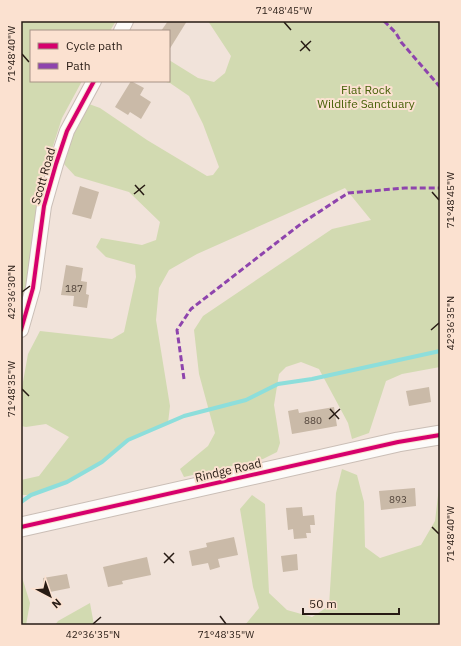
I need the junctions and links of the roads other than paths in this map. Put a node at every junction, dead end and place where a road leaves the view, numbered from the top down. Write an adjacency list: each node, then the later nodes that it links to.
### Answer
1 (126, 21): 2 (street)
2 (122, 30)
3 (93, 82): 4 (street, Scott Road)
4 (21, 330)
5 (440, 435): 6 (street, Rindge Road)
6 (21, 527)

